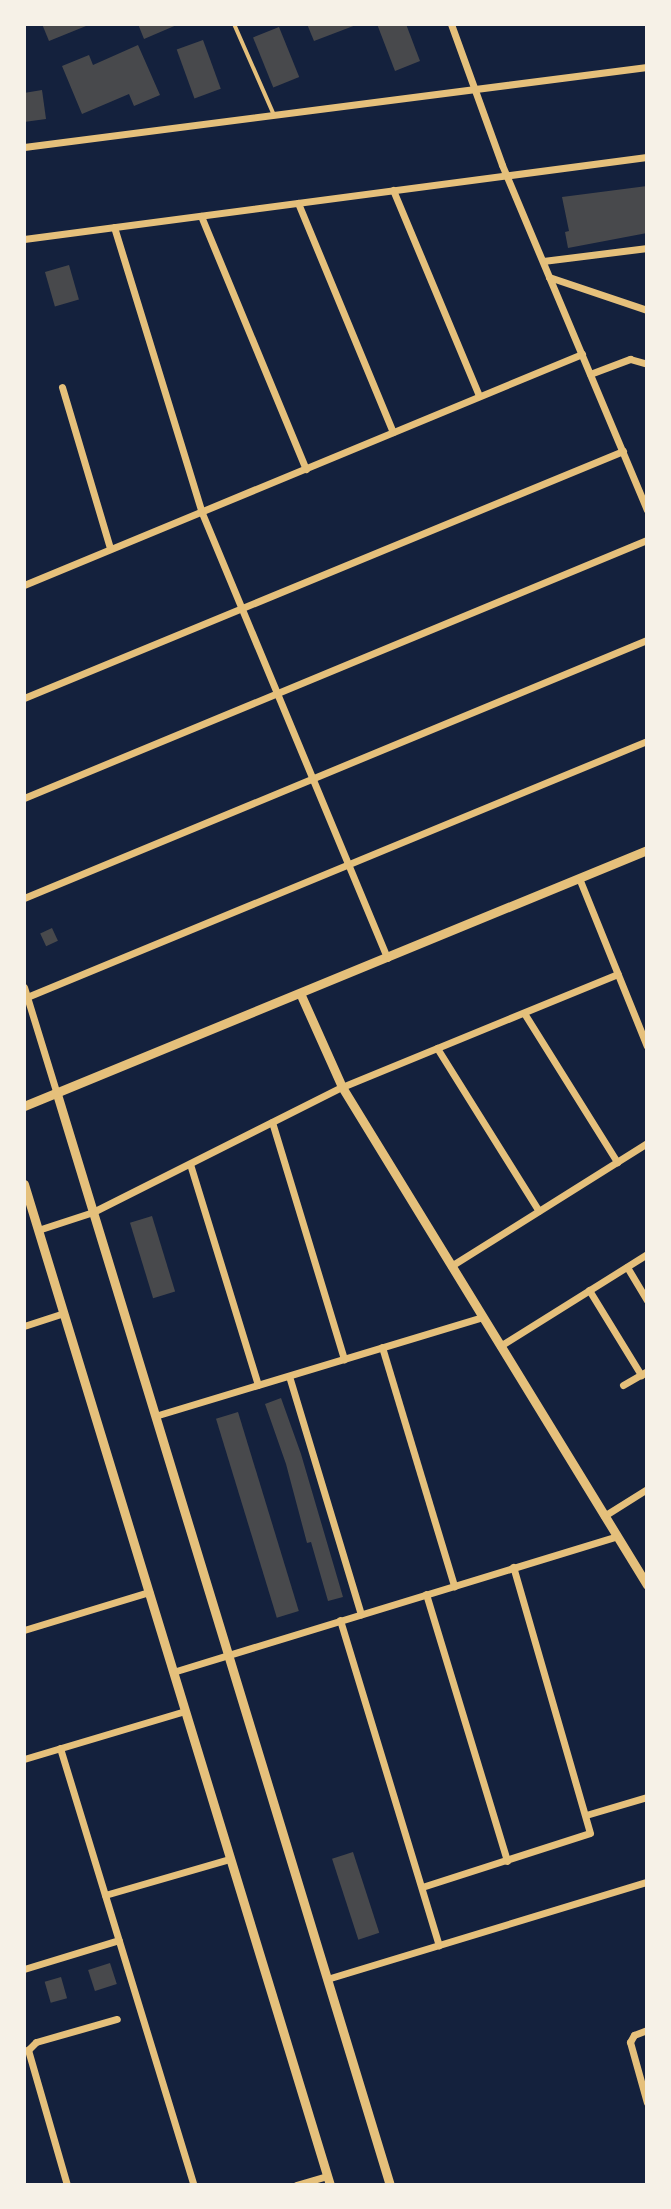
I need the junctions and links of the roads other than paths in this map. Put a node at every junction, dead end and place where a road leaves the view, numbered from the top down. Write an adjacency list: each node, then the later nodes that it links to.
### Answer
1 (234, 24): 5 (lane)
2 (451, 24): 4 (street)
3 (647, 67): 4 (street)
4 (472, 90): 5 (street); 8 (street)
5 (274, 115): 6 (street)
6 (24, 147)
7 (647, 157): 8 (street)
8 (506, 175): 9 (street); 15 (street)
9 (393, 190): 10 (street); 22 (street)
10 (298, 203): 11 (street); 23 (street)
11 (201, 216): 12 (street); 25 (street)
12 (114, 227): 13 (street); 28 (street)
13 (24, 239)
14 (647, 248): 15 (street)
15 (543, 261): 16 (street)
16 (549, 277): 17 (street); 18 (street)
17 (647, 310)
18 (582, 354): 20 (street); 22 (street)
19 (647, 364): 20 (street)
20 (590, 374): 24 (street)
21 (62, 387): 30 (street)
22 (479, 396): 23 (street)
23 (393, 432): 25 (street)
24 (623, 451): 26 (street); 32 (street)
25 (306, 469): 28 (street)
26 (644, 492): 27 (street)
27 (647, 510)
28 (202, 513): 30 (street); 32 (street)
29 (647, 540): 34 (street)
30 (110, 548): 31 (street)
31 (24, 585)
32 (241, 609): 34 (street); 35 (street)
33 (647, 640): 37 (street)
34 (277, 693): 37 (street); 38 (street)
35 (24, 698)
36 (647, 741): 40 (street)
37 (312, 779): 40 (street); 42 (street)
38 (24, 798)
39 (647, 850): 41 (street)
40 (348, 865): 43 (street); 47 (street)
41 (579, 878): 43 (street); 44 (street)
42 (24, 898)
43 (387, 958): 46 (street)
44 (618, 974): 48 (street); 49 (street)
45 (24, 987): 47 (street)
46 (300, 993): 51 (street); 52 (street)
47 (27, 997): 52 (street)
48 (524, 1013): 50 (street); 56 (street)
49 (647, 1046)
50 (437, 1048): 51 (street); 59 (street)
51 (342, 1087): 54 (street); 63 (street)
52 (57, 1094): 53 (street); 60 (street)
53 (24, 1106)
54 (272, 1122): 57 (street); 72 (street)
55 (647, 1143): 56 (street)
56 (617, 1162): 59 (street)
57 (190, 1164): 60 (street); 75 (street)
58 (24, 1184): 61 (street)
59 (539, 1211): 63 (street)
60 (93, 1212): 61 (street); 77 (street)
61 (38, 1230): 67 (street)
62 (647, 1254): 64 (street)
63 (451, 1266): 68 (street)
64 (627, 1267): 65 (street); 66 (street)
65 (589, 1290): 70 (street); 73 (street)
66 (647, 1300)
67 (64, 1313): 69 (street); 84 (street)
68 (482, 1317): 70 (street); 71 (street)
69 (24, 1326)
70 (500, 1346): 79 (street)
71 (382, 1347): 72 (street); 83 (street)
72 (344, 1359): 74 (street)
73 (644, 1373): 76 (street)
74 (289, 1376): 75 (street); 86 (street)
75 (258, 1385): 77 (street)
76 (623, 1385)
77 (155, 1416): 89 (street)
78 (647, 1489): 79 (street)
79 (604, 1516): 80 (street)
80 (617, 1536): 81 (street); 82 (street)
81 (513, 1567): 83 (street); 95 (street)
82 (647, 1585)
83 (454, 1586): 85 (street)
84 (149, 1592): 88 (street); 90 (street)
85 (426, 1594): 86 (street); 97 (street)
86 (361, 1614): 87 (street)
87 (340, 1620): 89 (street); 99 (street)
88 (24, 1630)
89 (228, 1655): 90 (street); 104 (street)
90 (173, 1672): 91 (street)
91 (185, 1711): 92 (street); 96 (street)
92 (60, 1748): 93 (street); 100 (street)
93 (24, 1759)
94 (647, 1797): 95 (street)
95 (586, 1815): 97 (street)
96 (230, 1859): 100 (street); 109 (street)
97 (507, 1861): 99 (street)
98 (647, 1882): 102 (street)
99 (422, 1887): 102 (street)
100 (105, 1895): 101 (street)
101 (119, 1940): 103 (street); 111 (street)
102 (439, 1945): 104 (street)
103 (24, 1969)
104 (327, 1979): 113 (street)
105 (117, 2019): 107 (street)
106 (647, 2030): 108 (street)
107 (26, 2057): 110 (street)
108 (647, 2103)
109 (328, 2180): 112 (street)
110 (67, 2185)
111 (194, 2185)
112 (296, 2185)
113 (390, 2185)

